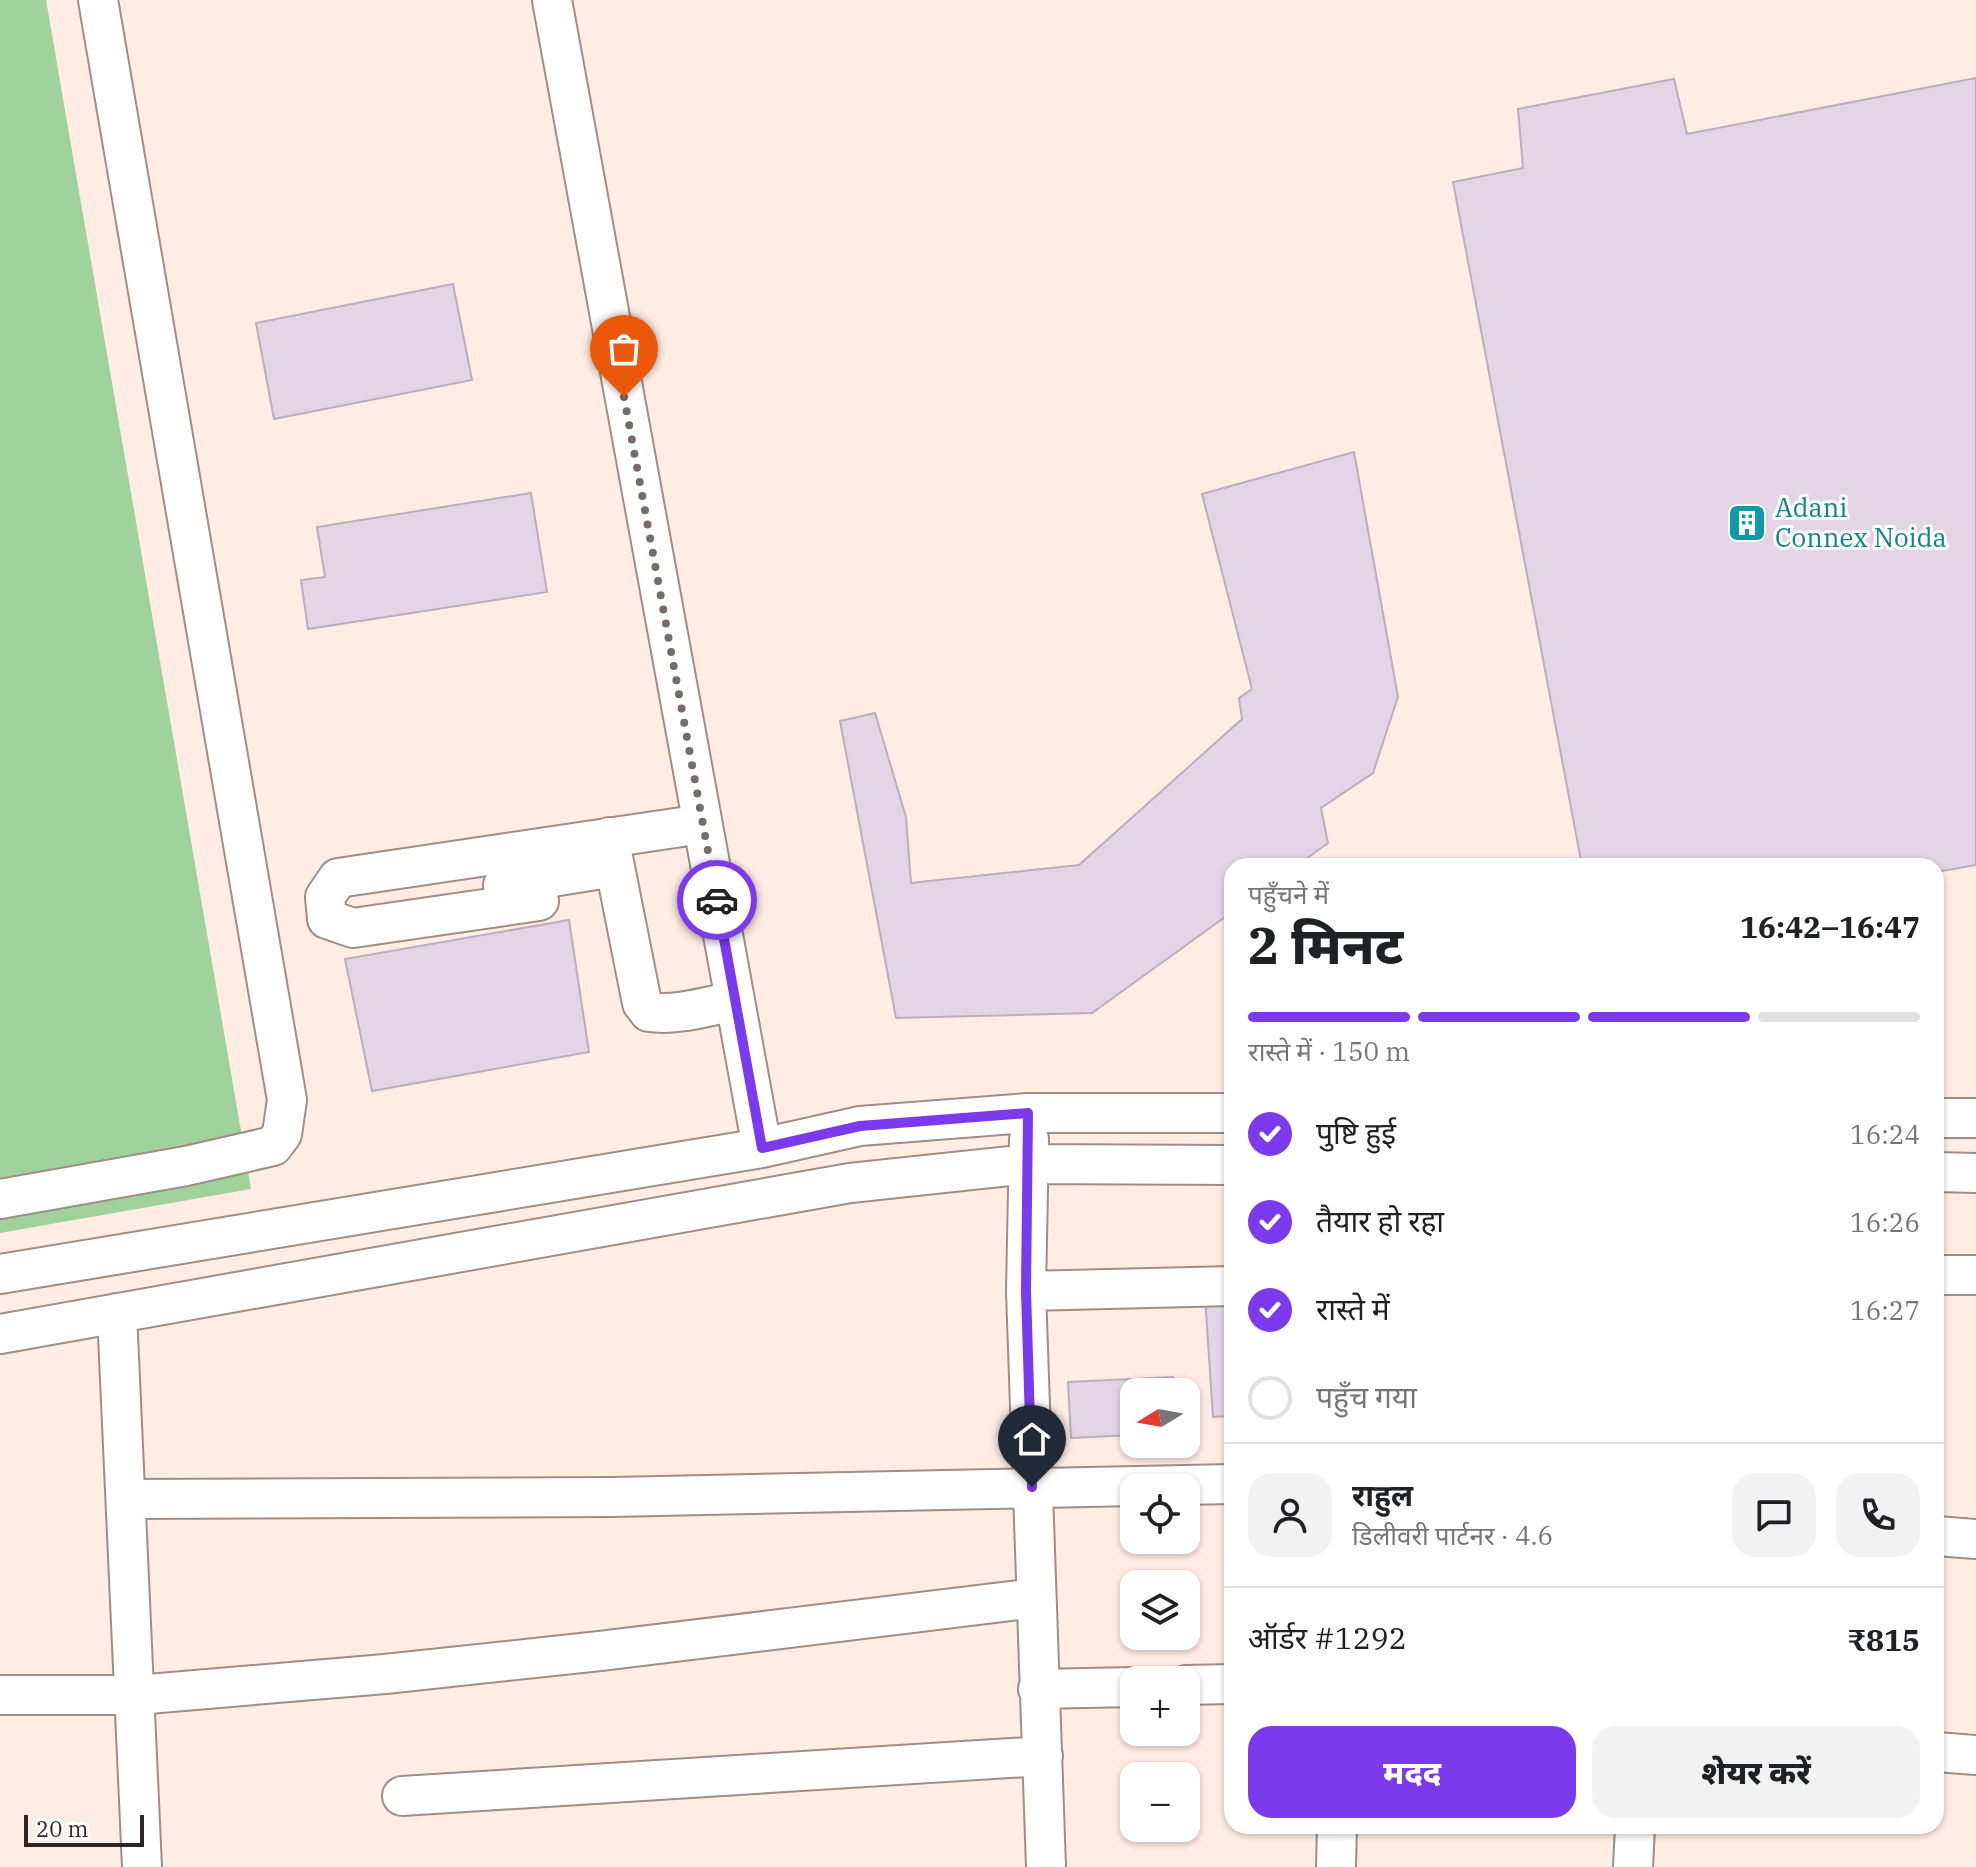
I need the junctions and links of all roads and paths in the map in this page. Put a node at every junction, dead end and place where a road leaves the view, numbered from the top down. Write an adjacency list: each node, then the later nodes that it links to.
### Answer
1 (98, 0): 17 (street)
2 (552, 0): 3 (street)
3 (702, 824): 4 (street); 7 (street)
4 (612, 852): 5 (street); 6 (street); 7 (street)
5 (539, 901)
6 (398, 902)
7 (735, 1001): 12 (street)
8 (1028, 1113): 9 (street); 12 (street); 13 (street)
9 (1224, 1113)
10 (1944, 1118): 11 (street)
11 (1976, 1118)
12 (762, 1148): 18 (street)
13 (1029, 1164): 14 (street); 22 (street); 23 (street)
14 (1224, 1165)
15 (1944, 1172): 16 (street)
16 (1976, 1173)
17 (0, 1199)
18 (0, 1274)
19 (1944, 1275): 20 (street)
20 (1976, 1275)
21 (1224, 1286): 22 (street)
22 (1026, 1291): 26 (street)
23 (117, 1313): 24 (street); 27 (street)
24 (0, 1334)
25 (1224, 1484): 26 (street)
26 (1032, 1487): 27 (street); 30 (street)
27 (127, 1499): 36 (street)
28 (1944, 1537): 29 (street)
29 (1976, 1539)
30 (1035, 1598): 34 (street); 36 (street)
31 (1224, 1684): 32 (street)
32 (1200, 1685)
33 (1120, 1687): 34 (street)
34 (1038, 1689): 39 (street)
35 (0, 1695): 36 (street)
36 (136, 1695): 43 (street)
37 (1944, 1753): 38 (street)
38 (1976, 1755)
39 (1043, 1756): 40 (street); 44 (street)
40 (402, 1796)
41 (1337, 1834): 45 (street)
42 (1635, 1834): 46 (street)
43 (142, 1867)
44 (1046, 1867)
45 (1336, 1867)
46 (1633, 1867)

